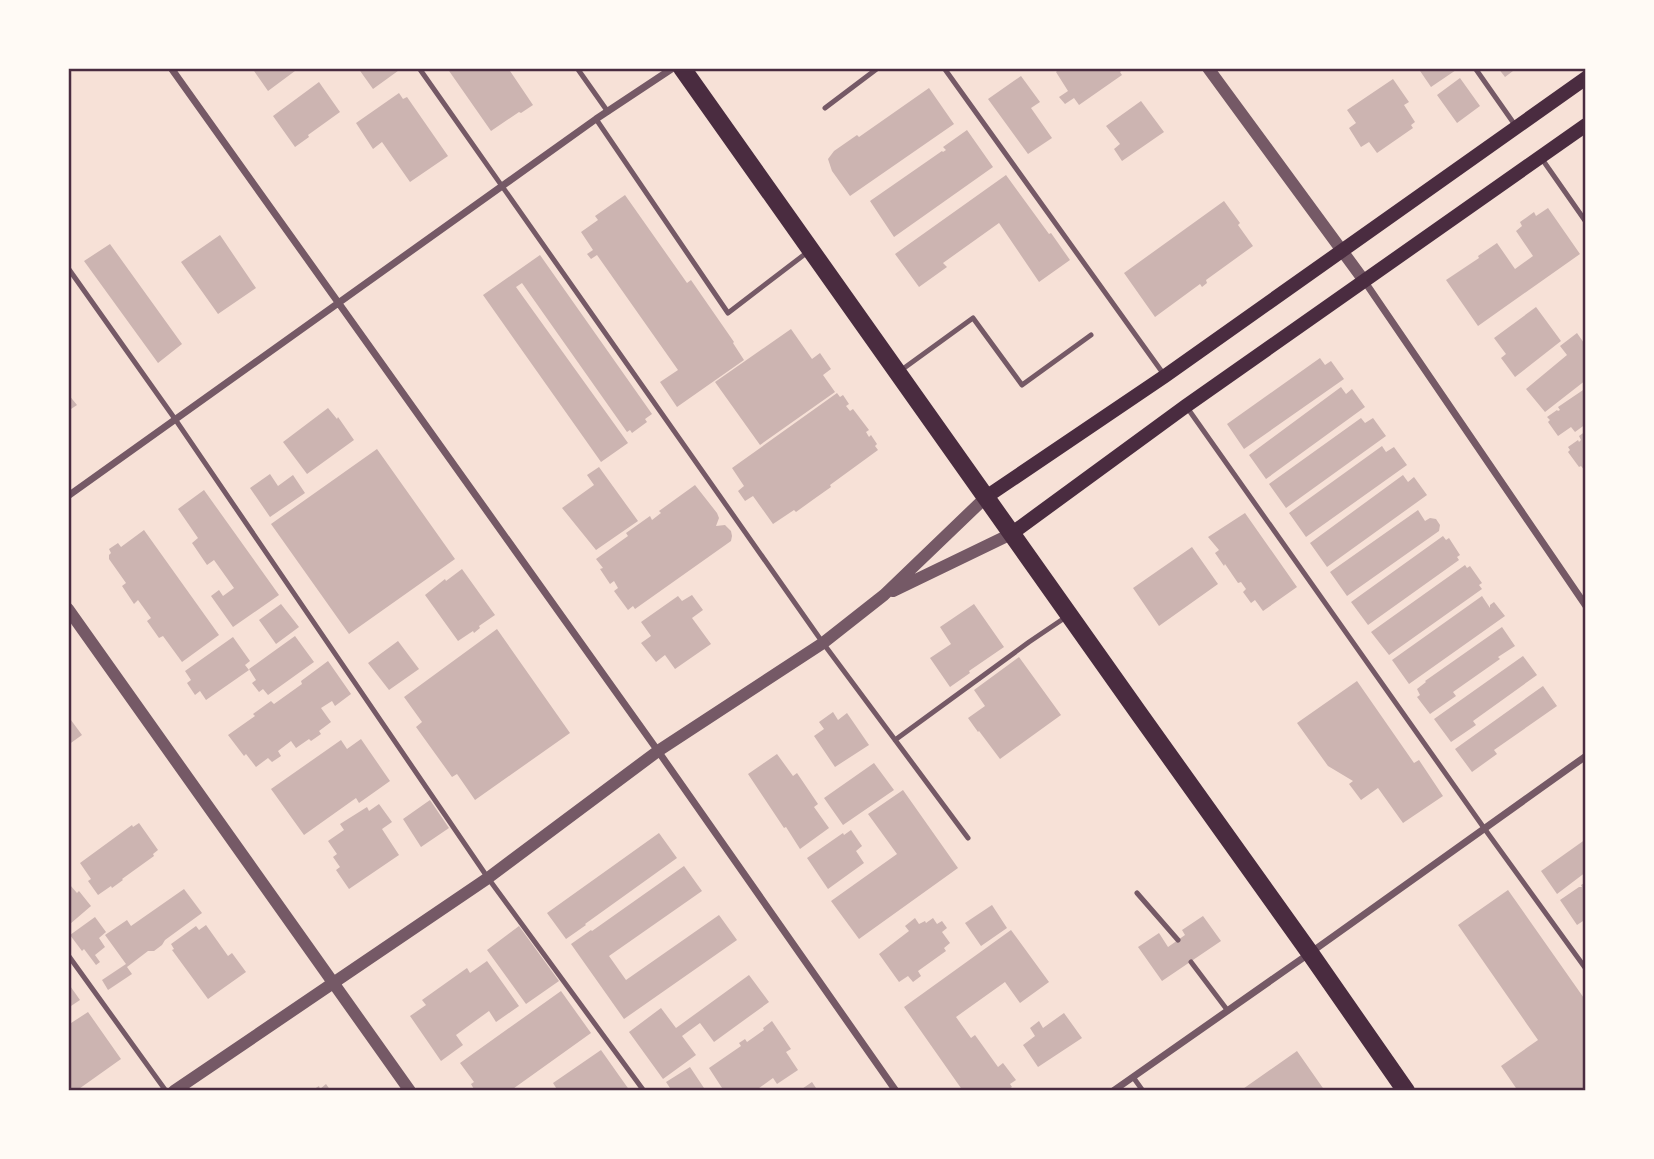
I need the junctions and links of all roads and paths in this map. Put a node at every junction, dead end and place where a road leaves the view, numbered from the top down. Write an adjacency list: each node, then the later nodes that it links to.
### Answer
1 (172, 68): 23 (street)
2 (419, 68): 17 (lane)
3 (577, 68): 12 (lane)
4 (673, 68): 12 (street)
5 (682, 68): 19 (main road)
6 (878, 68): 11 (lane)
7 (944, 68): 26 (lane)
8 (1208, 68): 20 (street)
9 (1475, 68): 15 (lane)
10 (1586, 78): 15 (main road)
11 (825, 108)
12 (608, 112): 13 (street)
13 (596, 119): 17 (street); 19 (lane)
14 (1586, 125): 16 (main road)
15 (1517, 127): 20 (main road)
16 (1541, 158): 18 (lane); 22 (main road)
17 (502, 187): 23 (street); 36 (lane)
18 (1586, 222)
19 (810, 250): 25 (main road)
20 (1342, 250): 22 (street); 26 (main road)
21 (68, 268): 28 (lane)
22 (1365, 282): 27 (main road); 33 (street)
23 (339, 304): 28 (street); 38 (street)
24 (1091, 335): 25 (lane)
25 (898, 373): 30 (main road)
26 (1165, 376): 30 (main road)
27 (1186, 406): 31 (main road); 40 (lane)
28 (175, 419): 29 (street); 42 (lane)
29 (68, 496)
30 (985, 497): 31 (main road); 32 (street)
31 (1011, 534): 32 (street); 35 (main road)
32 (884, 595): 36 (street)
33 (1586, 607)
34 (68, 609): 49 (street)
35 (1069, 615): 37 (lane); 45 (main road)
36 (823, 643): 37 (lane); 38 (street)
37 (895, 740): 41 (lane)
38 (658, 751): 42 (street); 56 (street)
39 (1586, 756): 40 (street)
40 (1484, 828): 45 (street); 48 (lane)
41 (968, 838)
42 (488, 878): 49 (street); 55 (lane)
43 (1137, 893): 44 (lane)
44 (1178, 940)
45 (1310, 953): 50 (street); 59 (main road)
46 (68, 956): 52 (lane)
47 (1191, 962): 50 (lane)
48 (1586, 969)
49 (334, 982): 53 (street); 54 (street)
50 (1228, 1011): 51 (street)
51 (1133, 1077): 57 (street); 58 (lane)
52 (166, 1091)
53 (174, 1091)
54 (410, 1091)
55 (644, 1091)
56 (896, 1091)
57 (1113, 1091)
58 (1143, 1091)
59 (1406, 1091)

